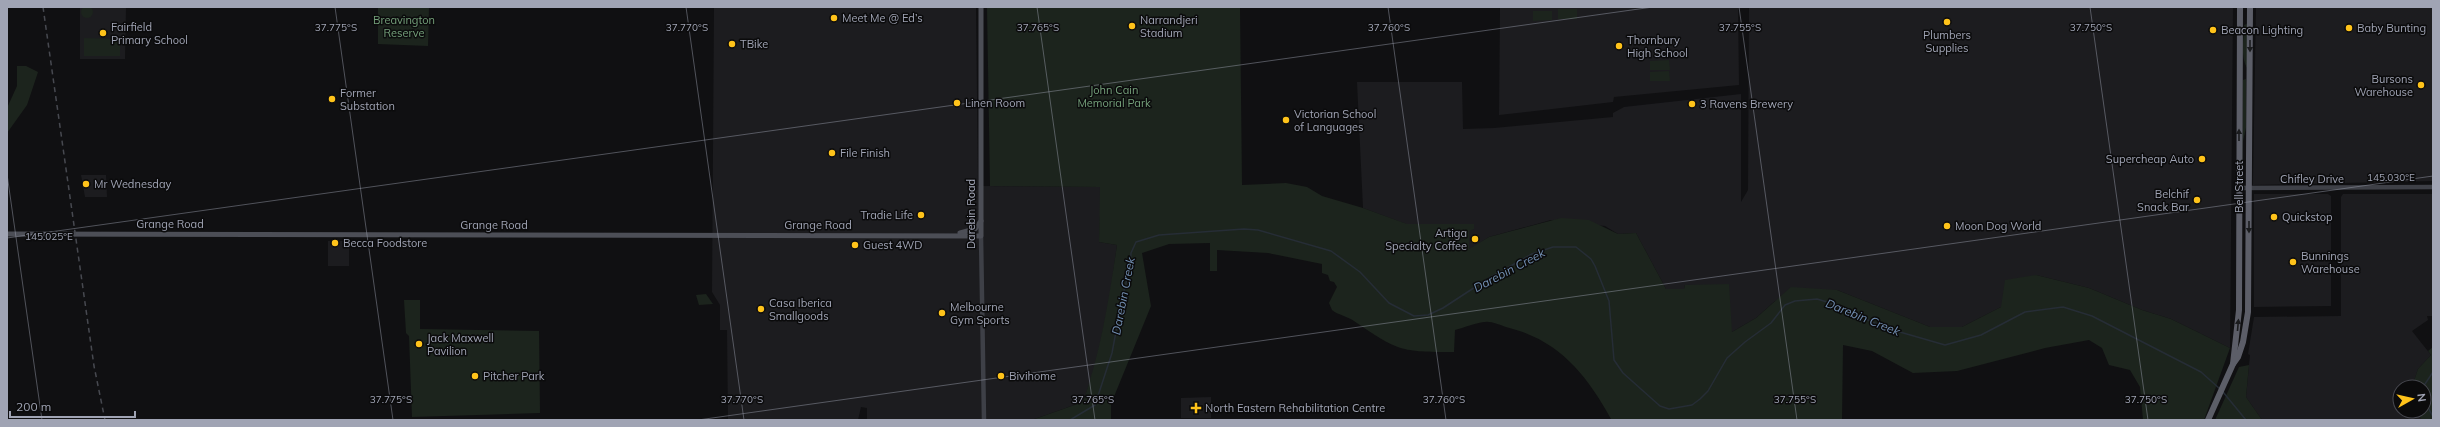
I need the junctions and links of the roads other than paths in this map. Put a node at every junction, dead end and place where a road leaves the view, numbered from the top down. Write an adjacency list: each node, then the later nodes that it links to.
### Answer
1 (981, 7): 11 (main road, Darebin Road)
2 (2240, 7): 4 (highway, Bell Street)
3 (2250, 7): 5 (highway, Bell Street)
4 (2240, 20): 5 (highway); 6 (highway, Bell Street)
5 (2250, 20): 7 (highway, Bell Street, one-way to 7)
6 (2240, 73): 7 (highway); 9 (highway, Bell Street, one-way to 6)
7 (2250, 73): 10 (highway, Bell Street)
8 (2433, 187): 10 (main road, Chifley Drive)
9 (2239, 188): 10 (main road, Chifley Drive); 15 (highway, Bell Street, one-way to 9)
10 (2249, 188): 15 (highway, Bell Street, one-way to 15)
11 (981, 220): 13 (main road); 14 (main road, Darebin Road)
12 (7, 234): 13 (main road, Grange Road)
13 (951, 236): 14 (main road, Grange Road)
14 (981, 236): 17 (main road, Darebin Road)
15 (2233, 364): 16 (highway, Bell Street)
16 (2209, 418)
17 (984, 420)

